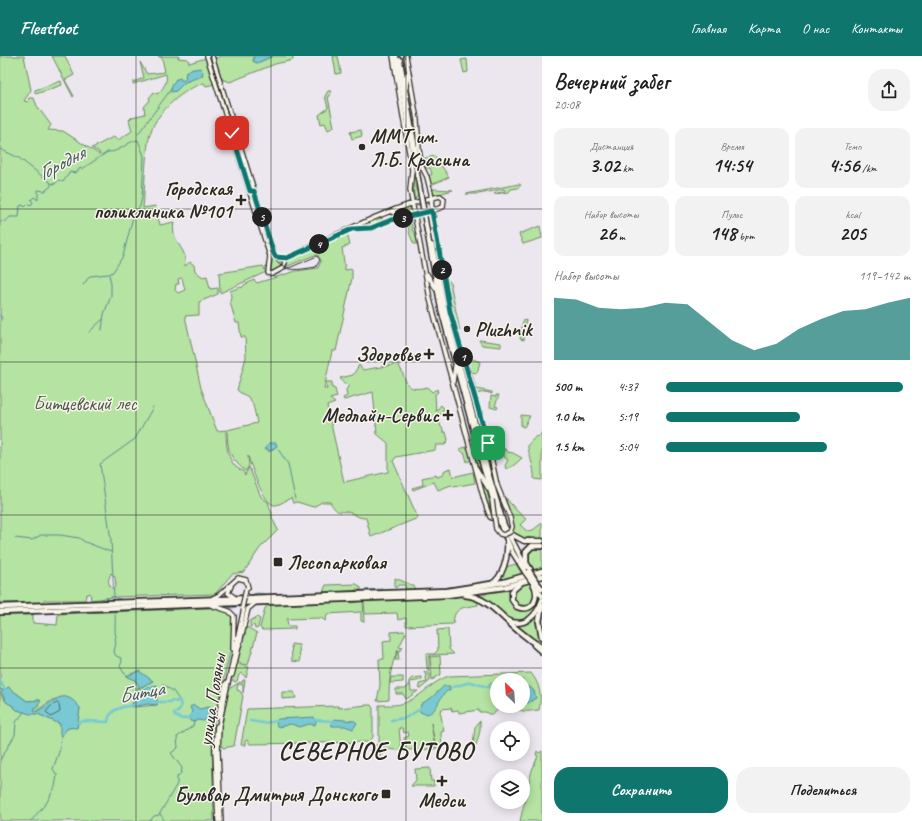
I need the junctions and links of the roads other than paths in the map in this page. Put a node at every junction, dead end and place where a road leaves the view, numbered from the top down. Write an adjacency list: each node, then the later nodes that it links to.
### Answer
1 (207, 56): 8 (main road)
2 (212, 56): 8 (main road)
3 (393, 56): 12 (main road)
4 (398, 56): 7 (main road); 10 (main road)
5 (406, 56): 6 (main road)
6 (408, 69): 7 (main road); 11 (main road)
7 (405, 90): 9 (main road)
8 (220, 91): 14 (main road)
9 (413, 133): 11 (main road); 13 (main road)
10 (410, 138): 12 (main road); 13 (main road)
11 (419, 150): 15 (main road)
12 (410, 152): 16 (main road)
13 (420, 184): 26 (main road, bridge)
14 (252, 191): 28 (main road); 30 (main road)
15 (432, 198): 16 (main road); 19 (main road); 19 (main road)
16 (413, 204): 17 (main road); 20 (main road)
17 (400, 208): 18 (main road); 21 (main road)
18 (392, 211): 22 (main road); 23 (main road)
19 (432, 211): 20 (main road); 27 (main road)
20 (415, 216): 21 (main road); 33 (main road)
21 (404, 218): 22 (main road)
22 (391, 220): 24 (main road)
23 (361, 225): 24 (main road); 25 (main road)
24 (371, 228): 25 (main road)
25 (352, 229): 29 (main road)
26 (428, 231): 32 (main road); 34 (main road)
27 (437, 242): 32 (main road); 35 (main road)
28 (278, 258): 29 (main road); 30 (main road); 31 (main road)
29 (287, 258): 31 (main road)
30 (270, 260): 31 (main road)
31 (284, 265)
32 (436, 267): 34 (main road)
33 (426, 271): 34 (main road); 39 (main road)
34 (438, 289): 35 (main road); 36 (main road); 38 (main road)
35 (450, 311): 37 (main road)
36 (455, 363): 39 (main road); 44 (main road)
37 (465, 363): 38 (main road); 42 (main road)
38 (463, 379): 40 (main road)
39 (453, 385): 41 (main road)
40 (480, 441): 42 (main road); 44 (main road)
41 (474, 463): 43 (main road, bridge); 44 (main road)
42 (491, 463): 43 (main road)
43 (505, 507): 44 (main road)
44 (502, 524): 45 (main road)
45 (505, 531): 46 (main road); 47 (main road); 48 (main road)
46 (507, 540): 48 (main road); 52 (main road)
47 (541, 542): 48 (highway)
48 (530, 571): 49 (highway); 51 (highway, bridge); 52 (highway)
49 (542, 571)
50 (542, 576): 51 (highway)
51 (535, 581): 51 (main road); 53 (highway); 55 (highway); 57 (main road)
52 (482, 586): 55 (highway)
53 (542, 588)
54 (247, 589): 58 (main road); 60 (main road); 65 (main road, bridge)
55 (469, 590): 56 (highway); 59 (highway)
56 (447, 595): 59 (highway); 67 (highway)
57 (542, 596)
58 (239, 598): 59 (highway); 60 (highway)
59 (327, 598): 61 (highway)
60 (203, 602): 61 (highway); 62 (highway); 72 (main road)
61 (256, 602): 73 (main road)
62 (146, 604): 64 (highway); 66 (highway)
63 (542, 604): 67 (main road); 70 (highway)
64 (0, 607)
65 (243, 608): 68 (main road, улица Поляны); 72 (main road, улица Поляны)
66 (0, 612)
67 (504, 617): 69 (highway)
68 (240, 628): 73 (main road); 75 (main road, улица Поляны)
69 (523, 635): 71 (highway); 74 (main road)
70 (542, 637)
71 (542, 648)
72 (233, 649): 76 (main road, улица Поляны)
73 (239, 649): 75 (main road)
74 (542, 652)
75 (227, 689): 76 (main road, улица Поляны)
76 (220, 821)

